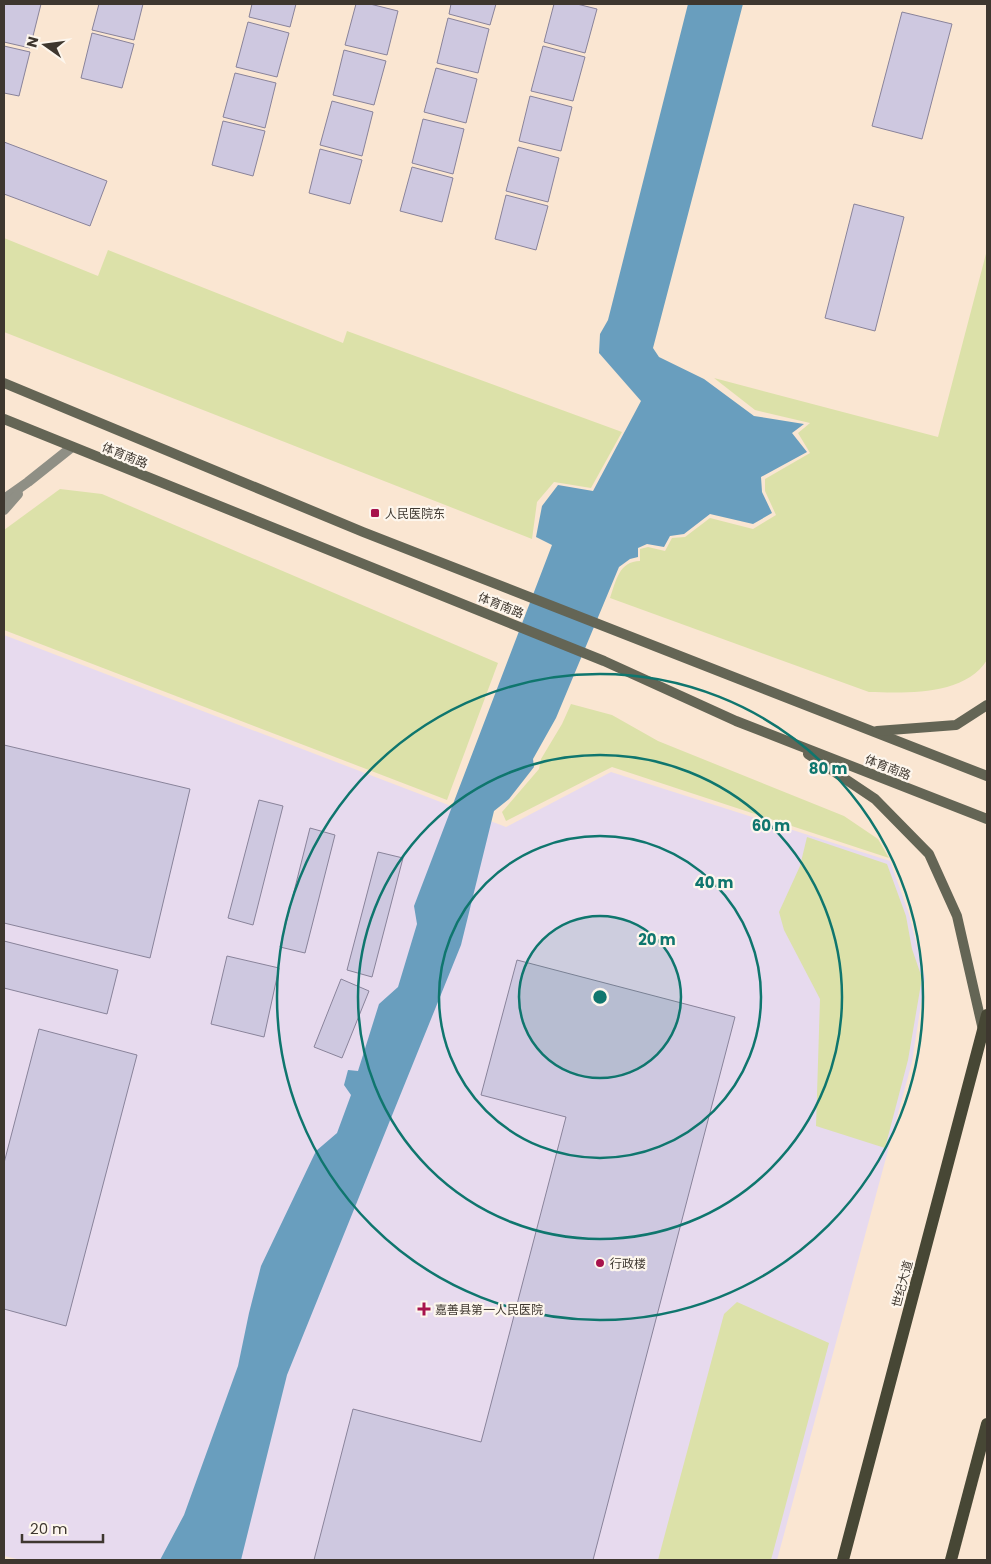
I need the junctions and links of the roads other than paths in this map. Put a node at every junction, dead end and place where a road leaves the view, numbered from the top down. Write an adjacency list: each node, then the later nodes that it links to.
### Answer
1 (4, 383): 8 (main road, 体育南路)
2 (4, 419): 3 (main road, 体育南路)
3 (72, 447): 4 (lane); 9 (main road, 体育南路)
4 (28, 482): 5 (lane); 6 (lane)
5 (4, 499)
6 (4, 510)
7 (987, 705): 8 (main road)
8 (834, 717): 10 (main road, 体育南路)
9 (790, 742): 11 (main road, 体育南路); 13 (main road)
10 (987, 776)
11 (987, 819)
12 (987, 1015): 13 (main road, 世纪大道)
13 (983, 1031): 15 (main road, 世纪大道)
14 (987, 1424): 16 (main road)
15 (843, 1560)
16 (951, 1560)

